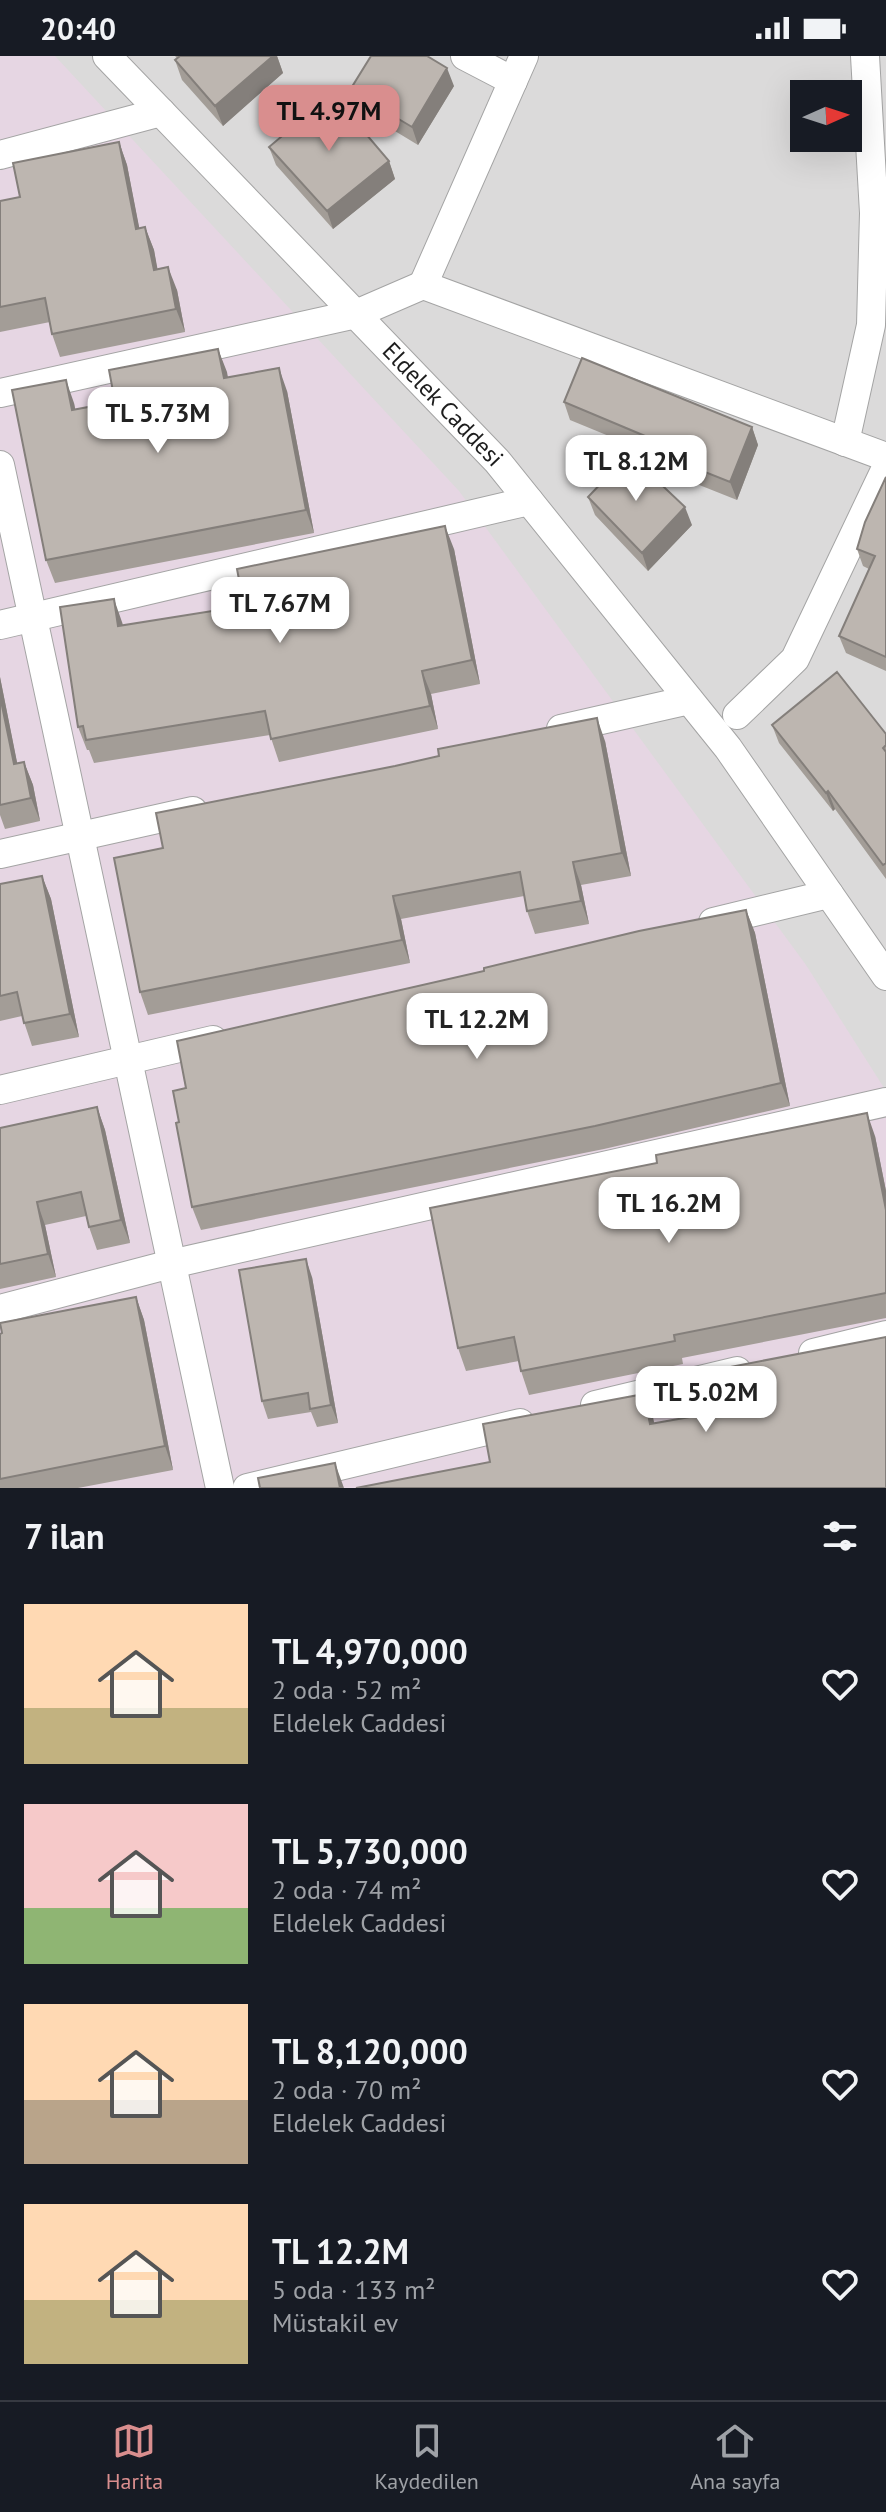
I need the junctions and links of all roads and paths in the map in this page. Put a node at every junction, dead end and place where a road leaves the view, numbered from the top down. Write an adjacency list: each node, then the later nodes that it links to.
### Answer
1 (107, 56): 5 (street, Eldelek Caddesi)
2 (465, 56): 4 (street)
3 (865, 56): 10 (street)
4 (518, 68): 7 (street)
5 (161, 112): 6 (street); 8 (street, Eldelek Caddesi)
6 (0, 155)
7 (423, 285): 8 (street); 10 (street)
8 (356, 314): 9 (street); 14 (street, Eldelek Caddesi)
9 (0, 393)
10 (845, 442): 11 (street)
11 (886, 457)
12 (0, 465): 15 (street)
13 (886, 468): 18 (street)
14 (529, 501): 15 (street); 17 (street, Eldelek Caddesi)
15 (33, 618): 16 (street); 21 (street)
16 (0, 625)
17 (689, 700): 19 (street); 23 (street, Eldelek Caddesi)
18 (737, 715)
19 (537, 734)
20 (217, 806): 21 (street)
21 (80, 836): 22 (street); 27 (street)
22 (0, 854)
23 (829, 894): 24 (street); 25 (street, Eldelek Caddesi)
24 (692, 927)
25 (881, 960)
26 (235, 1035): 27 (street)
27 (128, 1061): 28 (street); 30 (street)
28 (0, 1090)
29 (886, 1102): 30 (street)
30 (171, 1264): 31 (street); 35 (street)
31 (0, 1309)
32 (886, 1335): 33 (street)
33 (795, 1357)
34 (764, 1364): 36 (street)
35 (220, 1488)
36 (247, 1488)

